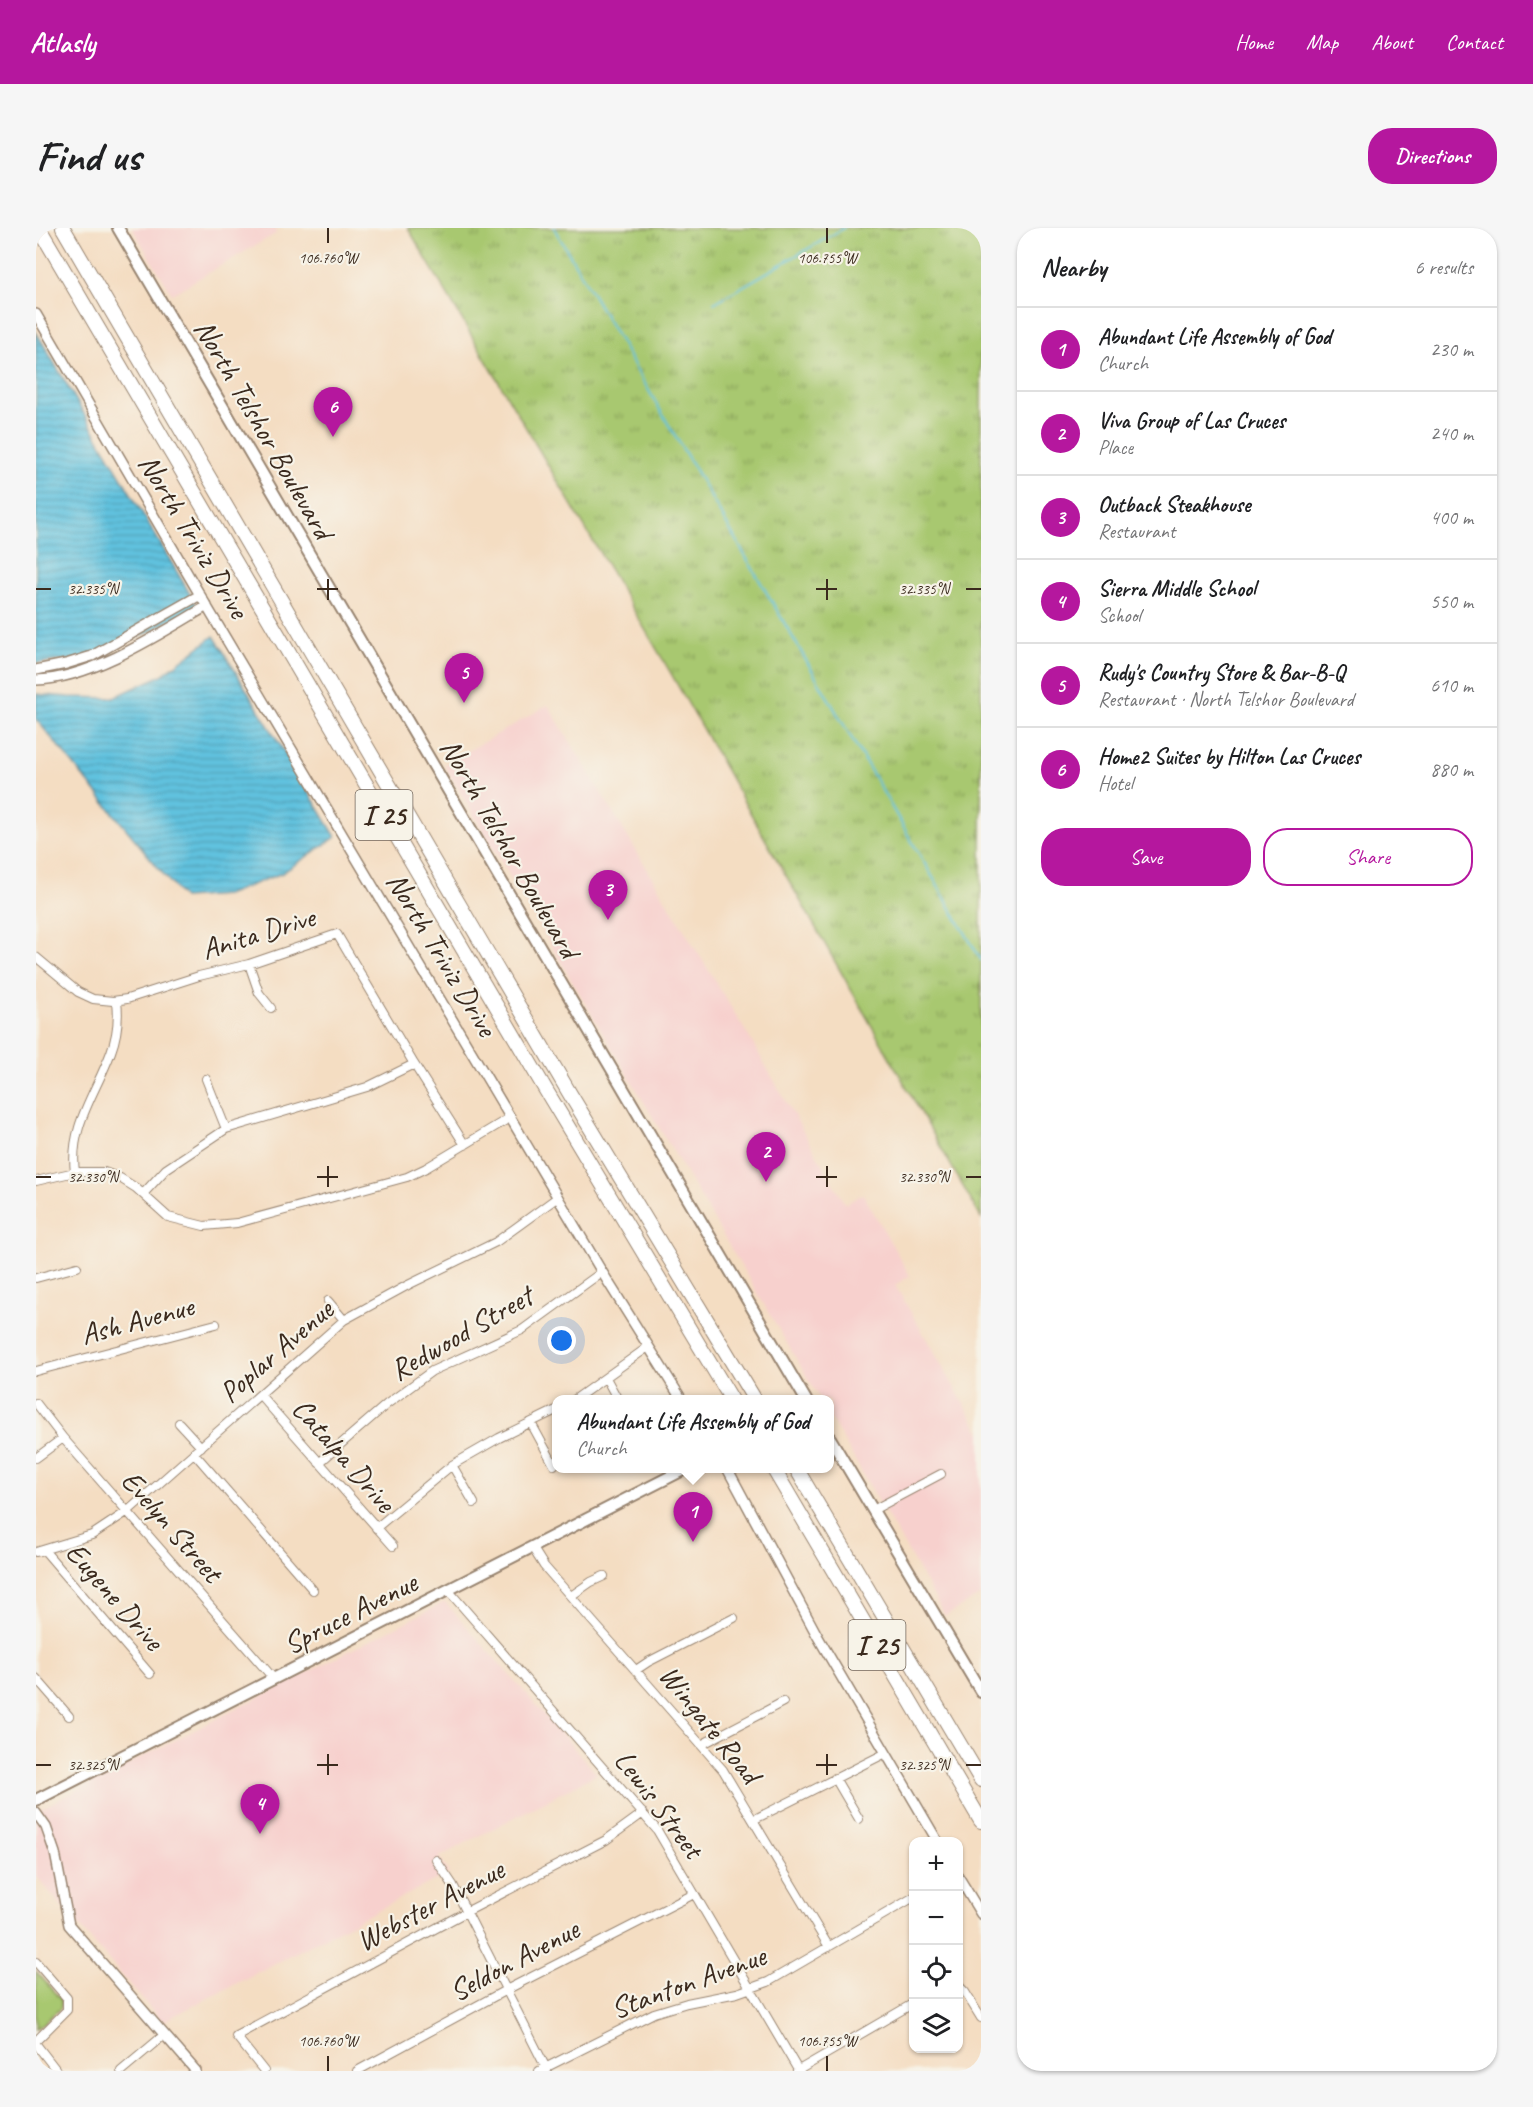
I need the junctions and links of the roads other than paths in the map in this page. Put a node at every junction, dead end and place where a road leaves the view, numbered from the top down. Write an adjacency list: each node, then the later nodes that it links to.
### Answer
1 (39, 228): 35 (highway, I 25)
2 (63, 228): 36 (highway, I 25)
3 (118, 228): 37 (main road, North Telshor Boulevard)
4 (36, 314): 5 (street, North Triviz Drive)
5 (200, 595): 6 (street, North Triviz Drive); 7 (street)
6 (207, 606): 8 (street); 15 (street, North Triviz Drive)
7 (36, 670)
8 (36, 680)
9 (36, 957): 11 (street, Anita Drive)
10 (249, 964): 11 (street, Anita Drive); 12 (street); 13 (street, Anita Drive)
11 (117, 1001): 18 (street)
12 (271, 1008)
13 (414, 1064): 16 (street); 17 (street, Anita Drive)
14 (206, 1079): 16 (street)
15 (511, 1117): 17 (street); 21 (street, North Triviz Drive)
16 (226, 1129): 20 (street)
17 (465, 1145): 20 (street)
18 (75, 1172): 19 (street); 20 (street)
19 (36, 1181)
20 (143, 1194)
21 (558, 1197): 23 (street, North Triviz Drive); 26 (street, Poplar Avenue)
22 (77, 1267): 24 (street)
23 (602, 1272): 28 (street, North Triviz Drive); 47 (street, Redwood Street)
24 (36, 1278)
25 (328, 1301): 26 (street)
26 (344, 1320): 31 (street, Poplar Avenue)
27 (216, 1324): 29 (street, Ash Avenue)
28 (648, 1347): 30 (street); 34 (street, North Triviz Drive)
29 (36, 1371)
30 (606, 1378): 32 (street); 33 (street)
31 (260, 1395): 44 (street, Poplar Avenue); 47 (street, Catalpa Drive)
32 (581, 1395)
33 (615, 1395)
34 (679, 1395)
35 (729, 1395)
36 (752, 1395)
37 (803, 1395)
38 (36, 1404): 42 (street, Evelyn Street)
39 (552, 1412): 41 (street)
40 (179, 1423): 44 (street)
41 (531, 1423): 46 (street); 48 (street)
42 (63, 1438): 45 (street); 56 (street, Evelyn Street)
43 (834, 1445): 55 (main road)
44 (197, 1450): 56 (street, Poplar Avenue); 62 (street)
45 (36, 1458)
46 (552, 1461)
47 (319, 1463): 57 (street, Catalpa Drive)
48 (452, 1465): 54 (street); 57 (street)
49 (677, 1473): 59 (main road, Spruce Avenue)
50 (730, 1473): 74 (street)
51 (776, 1473): 82 (highway, I 25)
52 (799, 1473): 76 (highway, I 25)
53 (941, 1474): 55 (street)
54 (474, 1503)
55 (873, 1510): 70 (main road)
56 (128, 1511): 60 (street, Poplar Avenue); 69 (street, Evelyn Street)
57 (376, 1528): 58 (street, Catalpa Drive)
58 (393, 1546)
59 (532, 1547): 63 (main road, Spruce Avenue); 64 (street, Wingate Road)
60 (40, 1551): 67 (street, Eugene Drive)
61 (604, 1576): 64 (street)
62 (313, 1590)
63 (448, 1590): 69 (main road, Spruce Avenue); 79 (street, Lewis Street)
64 (571, 1596): 66 (street, Wingate Road)
65 (734, 1618): 66 (street)
66 (636, 1670): 73 (street, Wingate Road)
67 (150, 1674)
68 (36, 1678): 72 (street)
69 (274, 1679): 77 (main road, Spruce Avenue)
70 (981, 1692)
71 (783, 1702): 73 (street)
72 (69, 1716)
73 (701, 1745): 81 (street, Wingate Road)
74 (886, 1753): 75 (street); 83 (street)
75 (835, 1778): 80 (street); 81 (street)
76 (981, 1780)
77 (36, 1800)
78 (36, 1813): 97 (street)
79 (643, 1813): 86 (street, Lewis Street); 88 (street, Webster Avenue)
80 (859, 1819)
81 (753, 1820): 90 (street, Wingate Road)
82 (981, 1821)
83 (935, 1837)
84 (436, 1860): 88 (street)
85 (963, 1884): 89 (street)
86 (694, 1894): 92 (street, Lewis Street); 93 (street, Seldon Avenue)
87 (909, 1901): 90 (street, Stanton Avenue)
88 (466, 1912): 93 (street); 103 (street, Webster Avenue)
89 (981, 1914)
90 (829, 1947): 92 (street, Stanton Avenue)
91 (36, 1962): 98 (street)
92 (750, 1989): 99 (street, Stanton Avenue); 105 (street, Lewis Street)
93 (506, 1990): 99 (street); 104 (street, Seldon Avenue)
94 (963, 1990): 96 (street)
95 (909, 2006): 105 (street)
96 (981, 2018)
97 (164, 2036): 101 (street); 102 (street)
98 (36, 2043): 100 (street)
99 (544, 2070)
100 (57, 2071)
101 (121, 2071)
102 (196, 2071)
103 (264, 2071)
104 (357, 2071)
105 (798, 2071)

